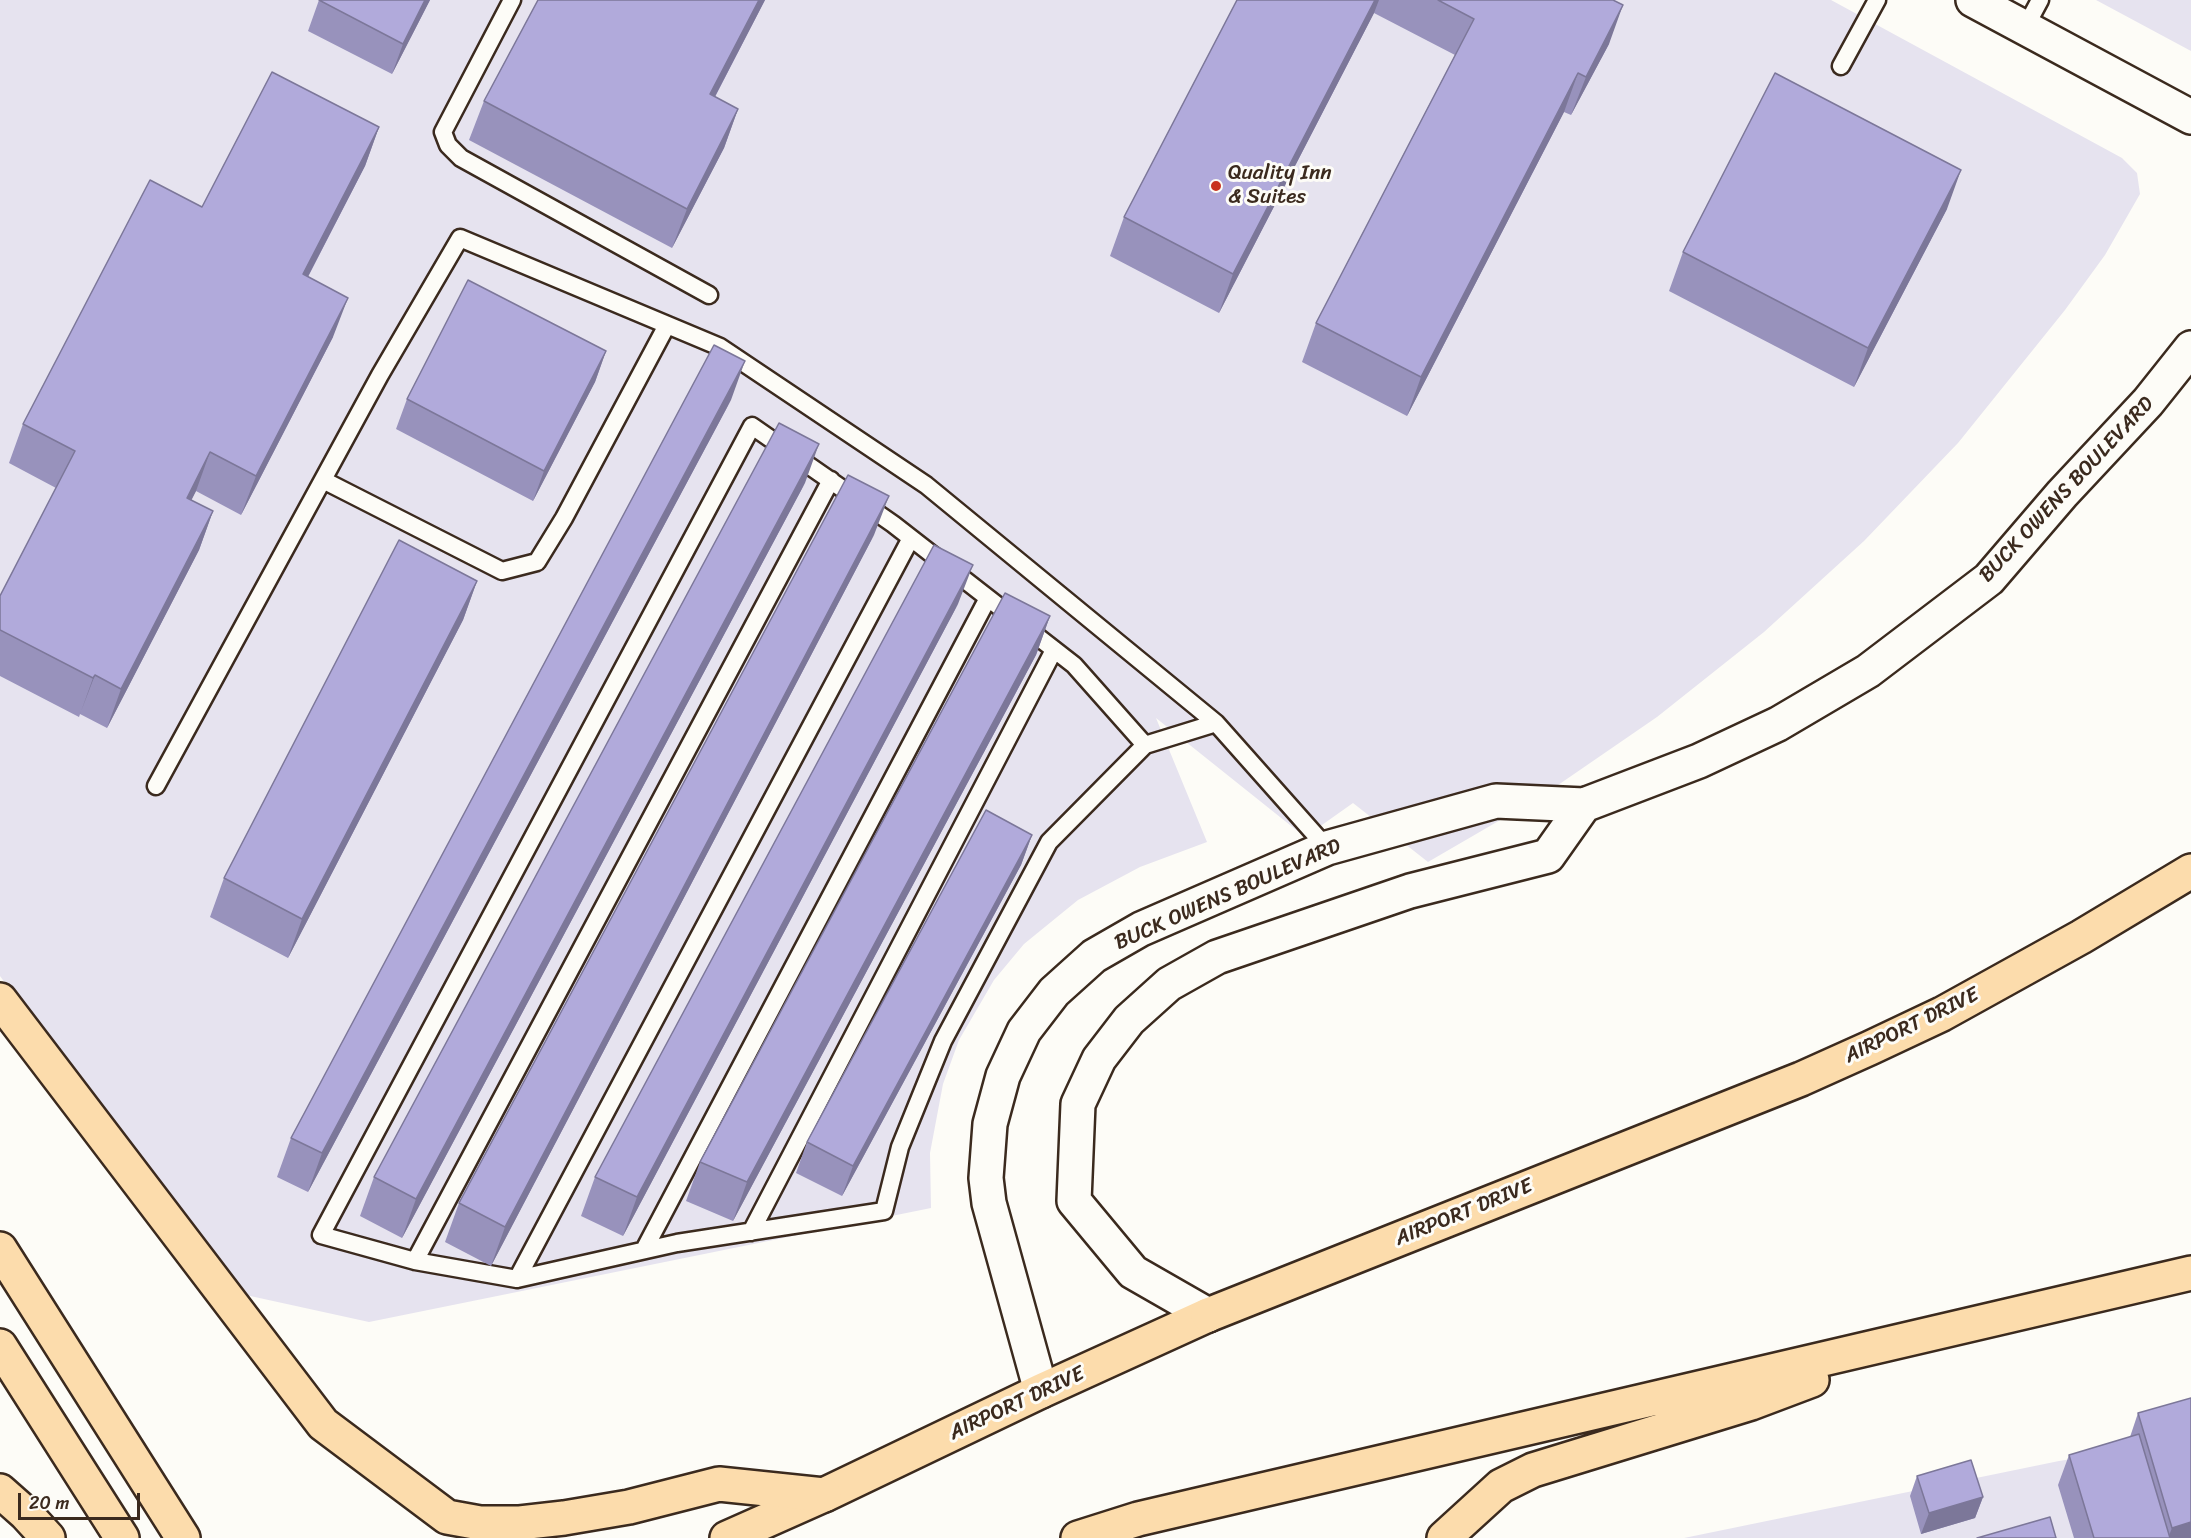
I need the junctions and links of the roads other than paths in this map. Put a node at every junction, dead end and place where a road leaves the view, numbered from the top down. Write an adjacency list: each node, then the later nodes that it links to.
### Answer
1 (512, 0): 7 (lane)
2 (1877, 0): 5 (lane)
3 (1973, 0): 4 (main road)
4 (2033, 14): 6 (main road)
5 (1841, 66)
6 (2191, 117)
7 (709, 295)
8 (667, 325): 10 (lane); 10 (lane); 15 (lane)
9 (2191, 348): 18 (main road, BUCK OWENS BOULEVARD)
10 (323, 480): 17 (lane)
11 (831, 480): 12 (lane); 25 (lane); 25 (lane)
12 (911, 538): 13 (lane); 27 (lane)
13 (988, 598): 14 (lane); 24 (lane)
14 (1054, 650): 16 (lane); 22 (lane)
15 (1216, 723): 16 (lane); 19 (lane)
16 (1145, 745): 22 (lane)
17 (156, 786)
18 (1584, 805): 19 (main road, BUCK OWENS BOULEVARD); 28 (main road)
19 (1327, 848): 31 (main road, BUCK OWENS BOULEVARD)
20 (2191, 871): 28 (main road, AIRPORT DRIVE)
21 (0, 1000): 33 (main road)
22 (751, 1232): 24 (lane)
23 (0, 1249): 36 (main road)
24 (644, 1250): 27 (lane)
25 (415, 1261): 27 (lane)
26 (2191, 1273): 29 (main road)
27 (517, 1279)
28 (1208, 1316): 31 (main road, AIRPORT DRIVE)
29 (1939, 1333): 38 (main road); 39 (main road)
30 (0, 1346): 35 (main road)
31 (1041, 1392): 33 (main road, AIRPORT DRIVE)
32 (0, 1491): 34 (main road)
33 (824, 1496): 37 (main road, AIRPORT DRIVE)
34 (48, 1538)
35 (122, 1538)
36 (183, 1538)
37 (728, 1538)
38 (1078, 1538)
39 (1444, 1538)

